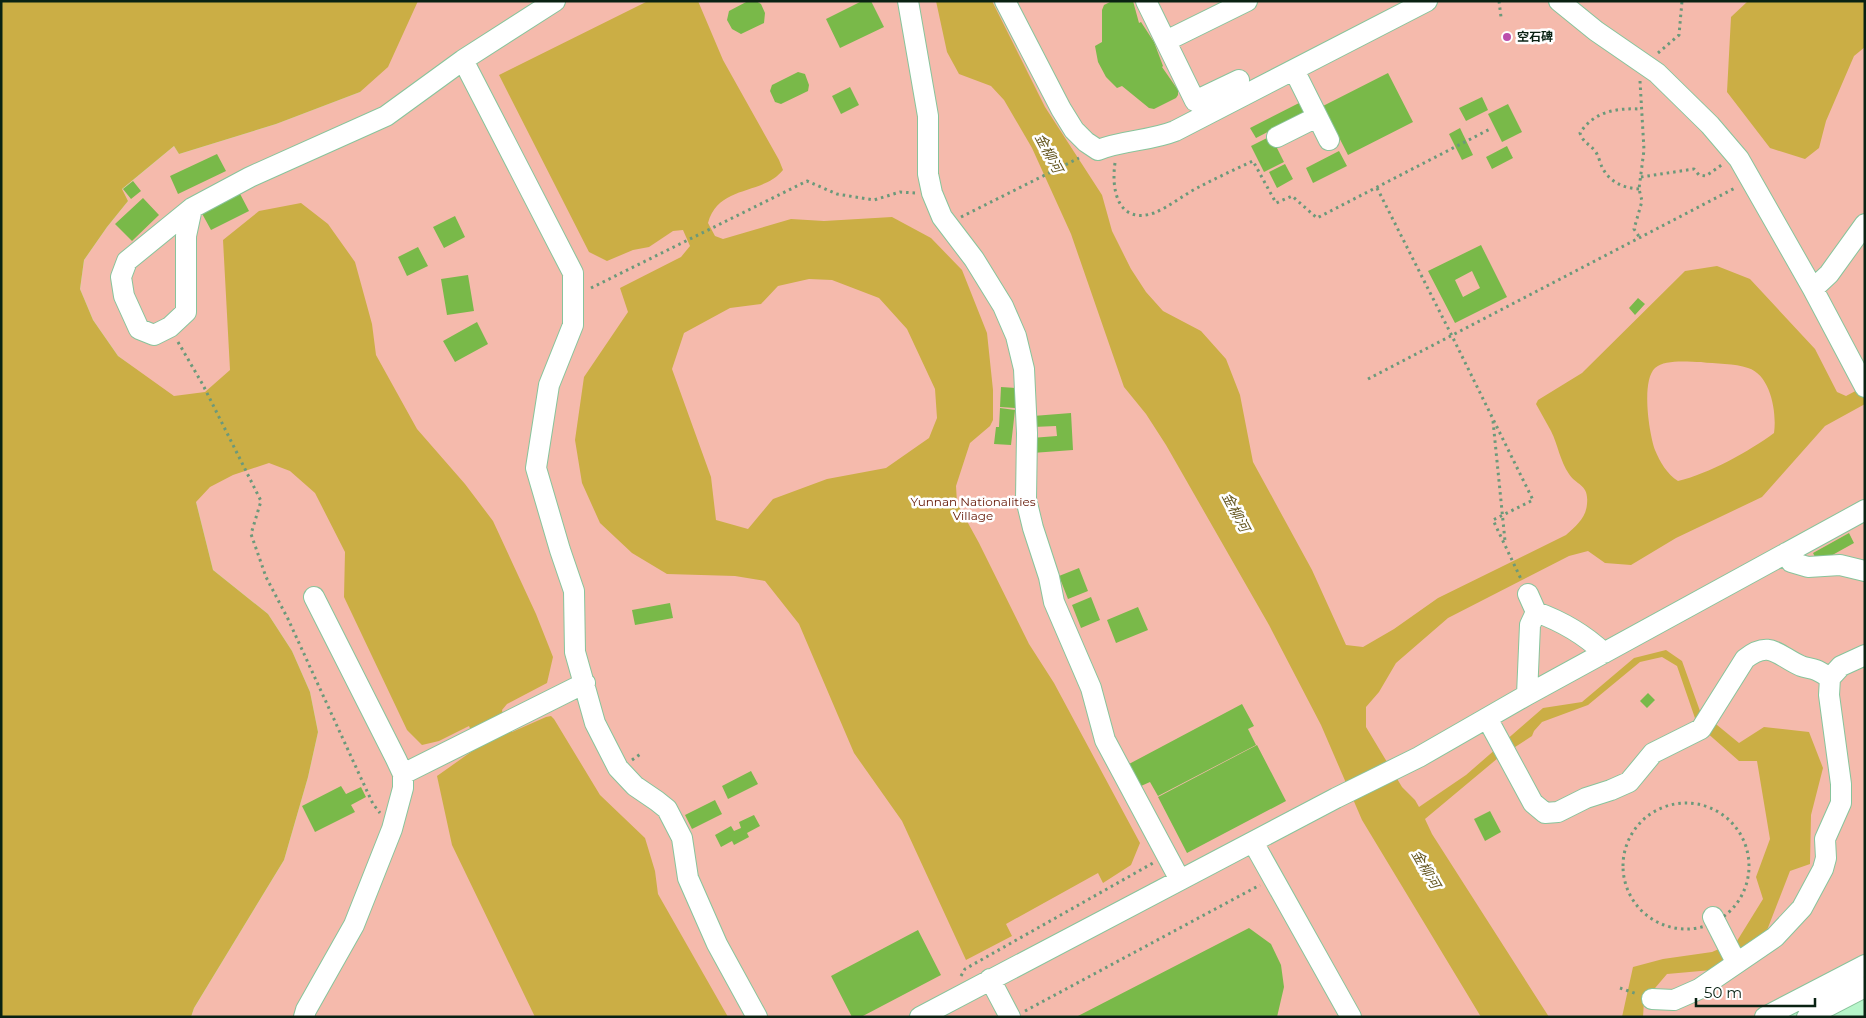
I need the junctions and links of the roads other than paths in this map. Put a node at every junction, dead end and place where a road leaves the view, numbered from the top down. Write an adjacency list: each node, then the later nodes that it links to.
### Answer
1 (555, 1): 9 (street)
2 (908, 1): 32 (street)
3 (1005, 1): 12 (street)
4 (1146, 1): 8 (street)
5 (1247, 1): 8 (street)
6 (1427, 1): 10 (street)
7 (1559, 1): 18 (street)
8 (1166, 41): 12 (street)
9 (463, 60): 16 (street); 27 (street)
10 (1294, 70): 12 (street); 13 (street)
11 (1239, 80): 12 (street)
12 (1199, 109)
13 (1317, 117): 14 (street); 15 (street)
14 (1277, 137)
15 (1329, 140)
16 (192, 208): 16 (street)
17 (1865, 224): 18 (street)
18 (1813, 289): 19 (street)
19 (1862, 381)
20 (1865, 510): 21 (street)
21 (1786, 553): 22 (street); 24 (street)
22 (1865, 571)
23 (314, 597): 30 (street)
24 (1604, 653): 28 (street); 28 (street)
25 (1865, 655): 26 (street)
26 (1830, 678): 29 (street); 34 (street)
27 (585, 683): 30 (street); 41 (street)
28 (1527, 695): 29 (street)
29 (1487, 718): 31 (street)
30 (403, 774): 40 (street)
31 (1253, 842): 32 (street); 43 (street)
32 (1180, 880): 36 (street)
33 (1714, 919): 34 (street)
34 (1732, 954): 38 (street)
35 (1865, 965): 44 (street)
36 (990, 979): 39 (street); 42 (street)
37 (1865, 987): 45 (street)
38 (1652, 999)
39 (1016, 1014)
40 (304, 1017)
41 (757, 1017)
42 (920, 1017)
43 (1351, 1017)
44 (1765, 1017)
45 (1807, 1017)

